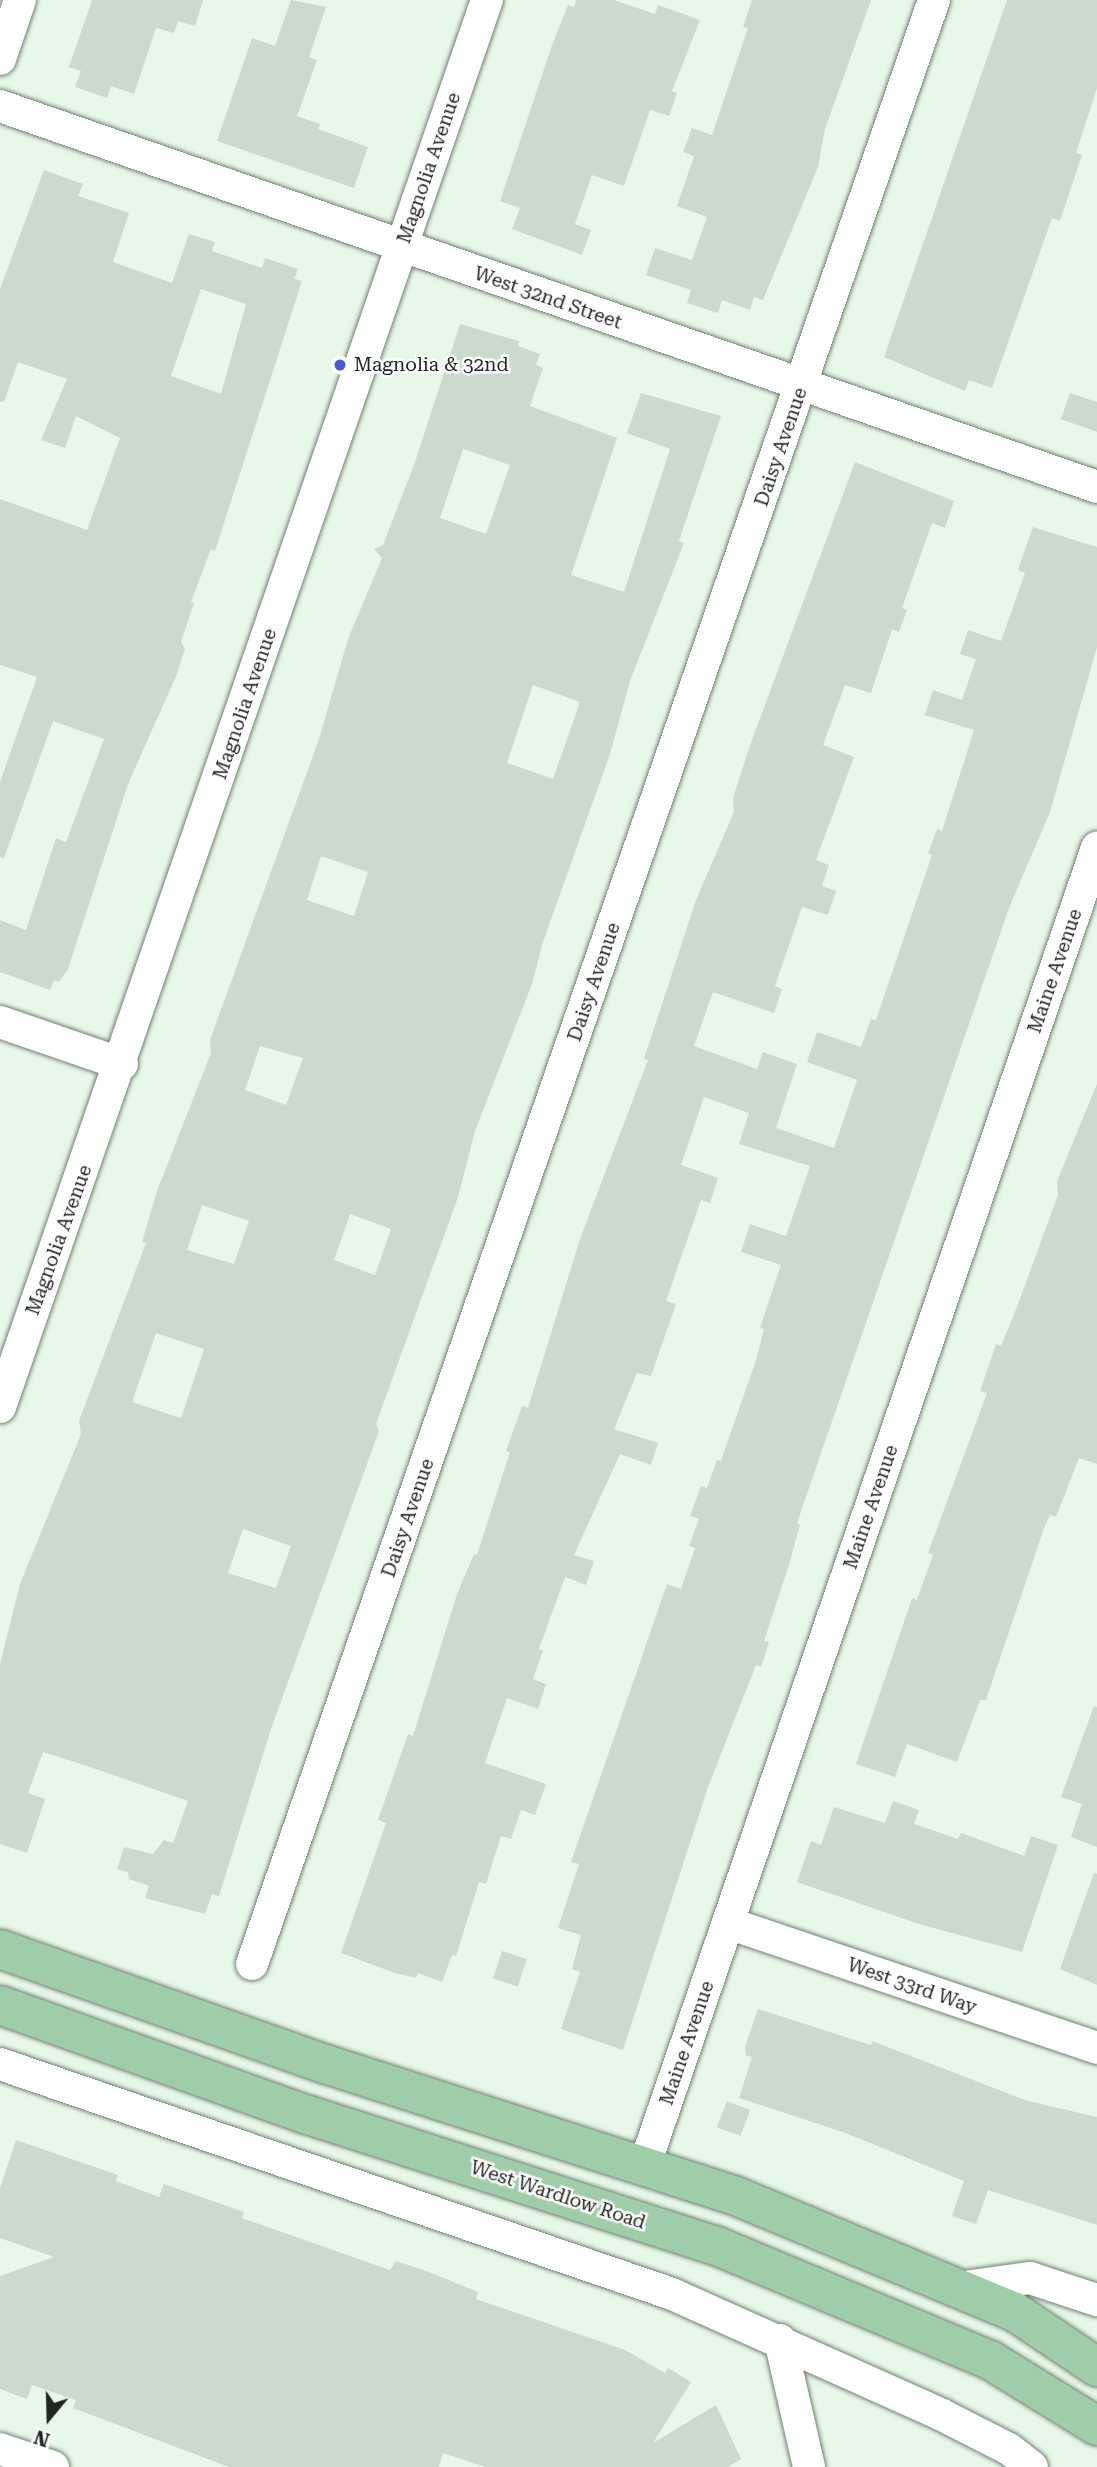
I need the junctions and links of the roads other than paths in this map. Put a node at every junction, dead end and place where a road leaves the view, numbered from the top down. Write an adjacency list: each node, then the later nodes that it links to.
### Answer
1 (20, 0): 4 (street)
2 (487, 0): 6 (street, Magnolia Avenue)
3 (934, 0): 7 (street, Daisy Avenue)
4 (0, 59)
5 (0, 106): 6 (street, West 32nd Street)
6 (402, 247): 7 (street, West 32nd Street); 11 (street, Magnolia Avenue)
7 (802, 386): 8 (street, West 32nd Street); 15 (street, Daisy Avenue)
8 (1097, 487)
9 (1097, 848): 13 (street, Maine Avenue)
10 (0, 1022): 11 (street)
11 (122, 1064): 12 (street, Magnolia Avenue)
12 (0, 1408)
13 (728, 1923): 17 (street, West 33rd Way); 19 (street, Maine Avenue)
14 (0, 1949): 19 (main road)
15 (252, 1964)
16 (0, 2005): 24 (main road, West Wardlow Road)
17 (1097, 2048)
18 (0, 2064): 22 (street)
19 (644, 2167): 20 (main road)
20 (957, 2288): 21 (street); 23 (main road)
21 (1097, 2301)
22 (780, 2340): 27 (street); 28 (street)
23 (1097, 2367)
24 (1097, 2426)
25 (0, 2449): 26 (street)
26 (53, 2467)
27 (809, 2467)
28 (1032, 2467)

